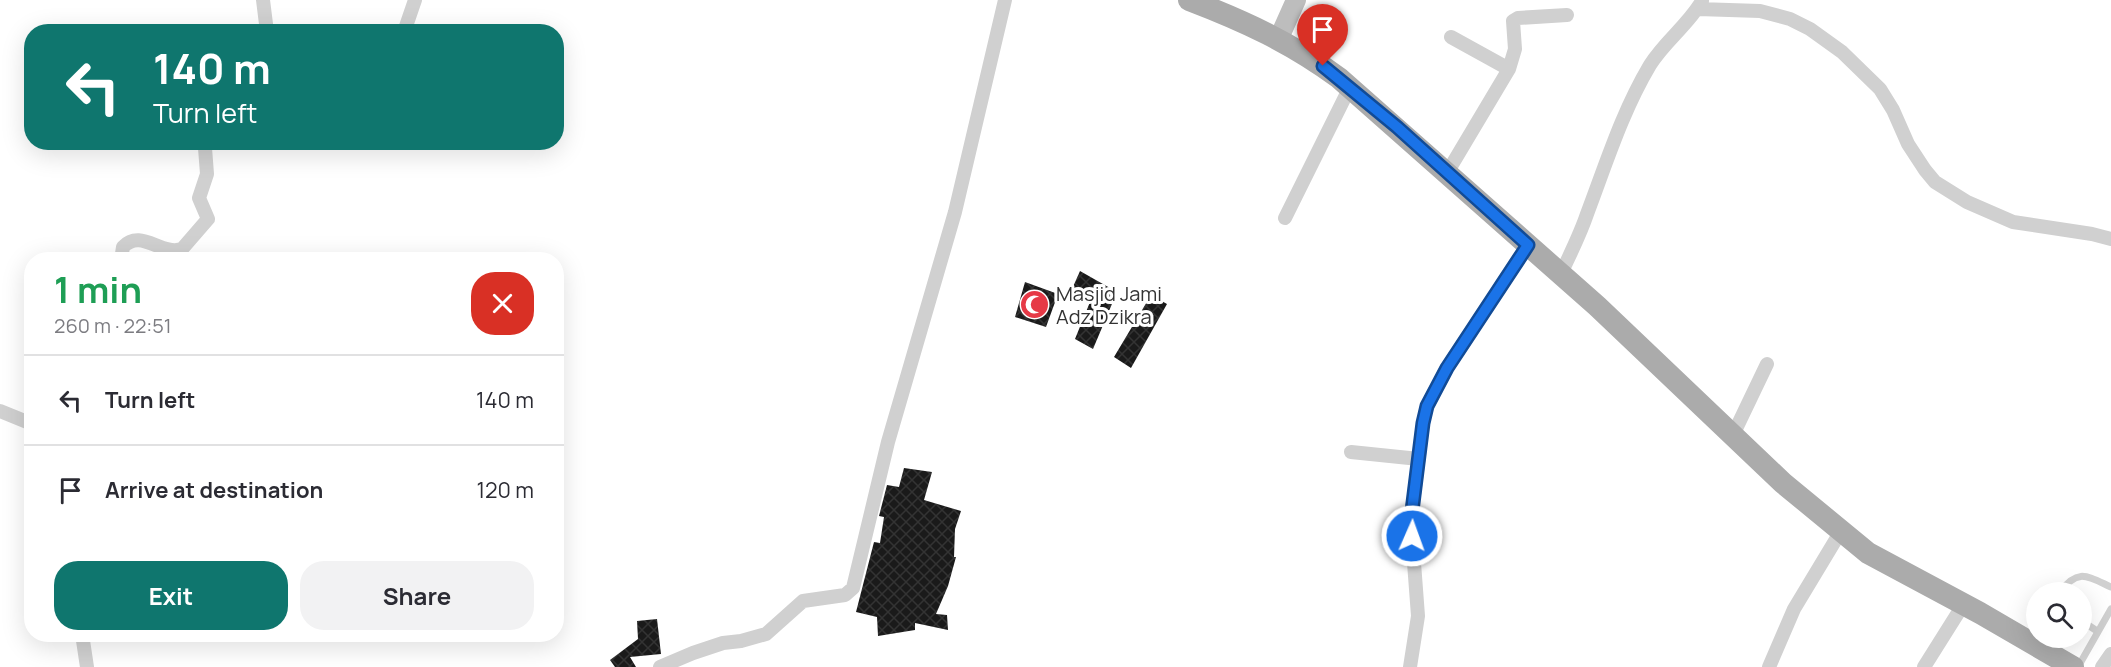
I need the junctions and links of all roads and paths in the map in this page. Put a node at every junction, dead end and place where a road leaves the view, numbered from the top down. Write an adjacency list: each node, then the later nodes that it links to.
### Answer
1 (263, 0): 8 (street)
2 (416, 0): 9 (street)
3 (1005, 0): 39 (street)
4 (1189, 0): 11 (main road)
5 (1296, 0): 11 (street)
6 (1701, 4): 17 (street); 20 (street)
7 (1567, 15): 12 (street)
8 (266, 24)
9 (407, 24)
10 (1451, 37): 12 (street)
11 (1279, 38): 13 (main road)
12 (1509, 69): 15 (street)
13 (1350, 87): 15 (main road); 16 (street)
14 (205, 150): 19 (street)
15 (1447, 173): 18 (main road)
16 (1286, 218)
17 (2111, 239)
18 (1528, 245): 20 (main road); 26 (street)
19 (122, 252)
20 (1561, 274): 24 (main road)
21 (1767, 364): 24 (street)
22 (0, 411): 23 (street)
23 (24, 421)
24 (1733, 435): 27 (main road)
25 (1351, 452): 26 (street)
26 (1419, 459): 40 (street)
27 (1841, 531): 30 (main road); 41 (street)
28 (2068, 582): 29 (lane)
29 (2111, 587)
30 (1962, 605): 33 (main road); 42 (street)
31 (2111, 609): 34 (lane)
32 (2092, 628): 34 (lane)
33 (2026, 631)
34 (2097, 631): 44 (lane)
35 (83, 642): 38 (street)
36 (2050, 648): 43 (main road)
37 (2111, 654): 45 (street)
38 (87, 667)
39 (660, 667)
40 (1410, 667)
41 (1769, 667)
42 (1924, 667)
43 (2073, 667)
44 (2078, 667)
45 (2102, 667)

